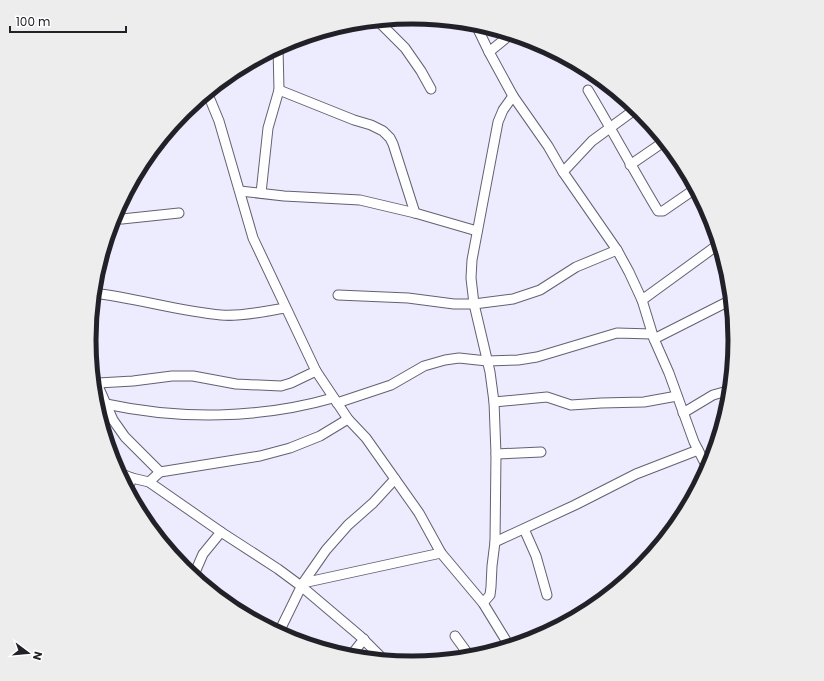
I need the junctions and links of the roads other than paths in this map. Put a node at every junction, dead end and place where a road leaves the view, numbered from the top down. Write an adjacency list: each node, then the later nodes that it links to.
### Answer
1 (384, 26): 6 (street)
2 (479, 31): 4 (street)
3 (506, 38): 4 (street)
4 (489, 52): 9 (street)
5 (278, 54): 7 (street)
6 (431, 89)
7 (279, 90): 18 (street); 20 (street)
8 (588, 90): 12 (street)
9 (513, 96): 15 (street); 22 (street)
10 (209, 98): 16 (street)
11 (631, 112): 12 (street)
12 (610, 126): 14 (street); 15 (street)
13 (660, 144): 14 (street)
14 (630, 165): 17 (street)
15 (563, 172): 24 (street)
16 (240, 191): 18 (street); 30 (street)
17 (691, 191)
18 (261, 193): 20 (street)
19 (179, 213): 21 (street)
20 (416, 213): 22 (street)
21 (120, 219)
22 (477, 231): 29 (street)
23 (714, 247): 27 (street)
24 (617, 250): 27 (street); 29 (street)
25 (99, 294): 30 (street)
26 (338, 295): 29 (street)
27 (642, 300): 31 (street)
28 (726, 303): 31 (street)
29 (474, 304): 32 (street)
30 (286, 308): 33 (street)
31 (653, 337): 32 (street); 37 (street)
32 (487, 361): 38 (street); 39 (street)
33 (316, 371): 34 (street); 38 (street)
34 (98, 384)
35 (724, 392): 41 (street)
36 (100, 394): 40 (street)
37 (677, 396): 39 (street); 41 (street)
38 (335, 400): 40 (street); 42 (street)
39 (494, 402): 45 (street)
40 (106, 404): 47 (street)
41 (683, 413): 43 (street)
42 (348, 419): 47 (street); 50 (street)
43 (698, 450): 46 (street); 53 (street)
44 (541, 452): 45 (street)
45 (496, 454): 55 (street)
46 (704, 462)
47 (160, 472): 51 (street)
48 (126, 476): 49 (street)
49 (132, 478): 51 (street); 52 (street)
50 (395, 479): 56 (street); 58 (street)
51 (149, 482): 54 (street)
52 (130, 484)
53 (524, 529): 55 (street); 59 (street)
54 (221, 532): 57 (street); 58 (street)
55 (495, 542): 60 (street)
56 (441, 552): 58 (street); 60 (street)
57 (196, 571)
58 (302, 584): 61 (street); 63 (street)
59 (547, 595)
60 (484, 603): 64 (street)
61 (281, 628)
62 (455, 636): 66 (street)
63 (364, 639): 65 (street); 67 (street)
64 (507, 642)
65 (354, 652)
66 (467, 652)
67 (379, 655)

